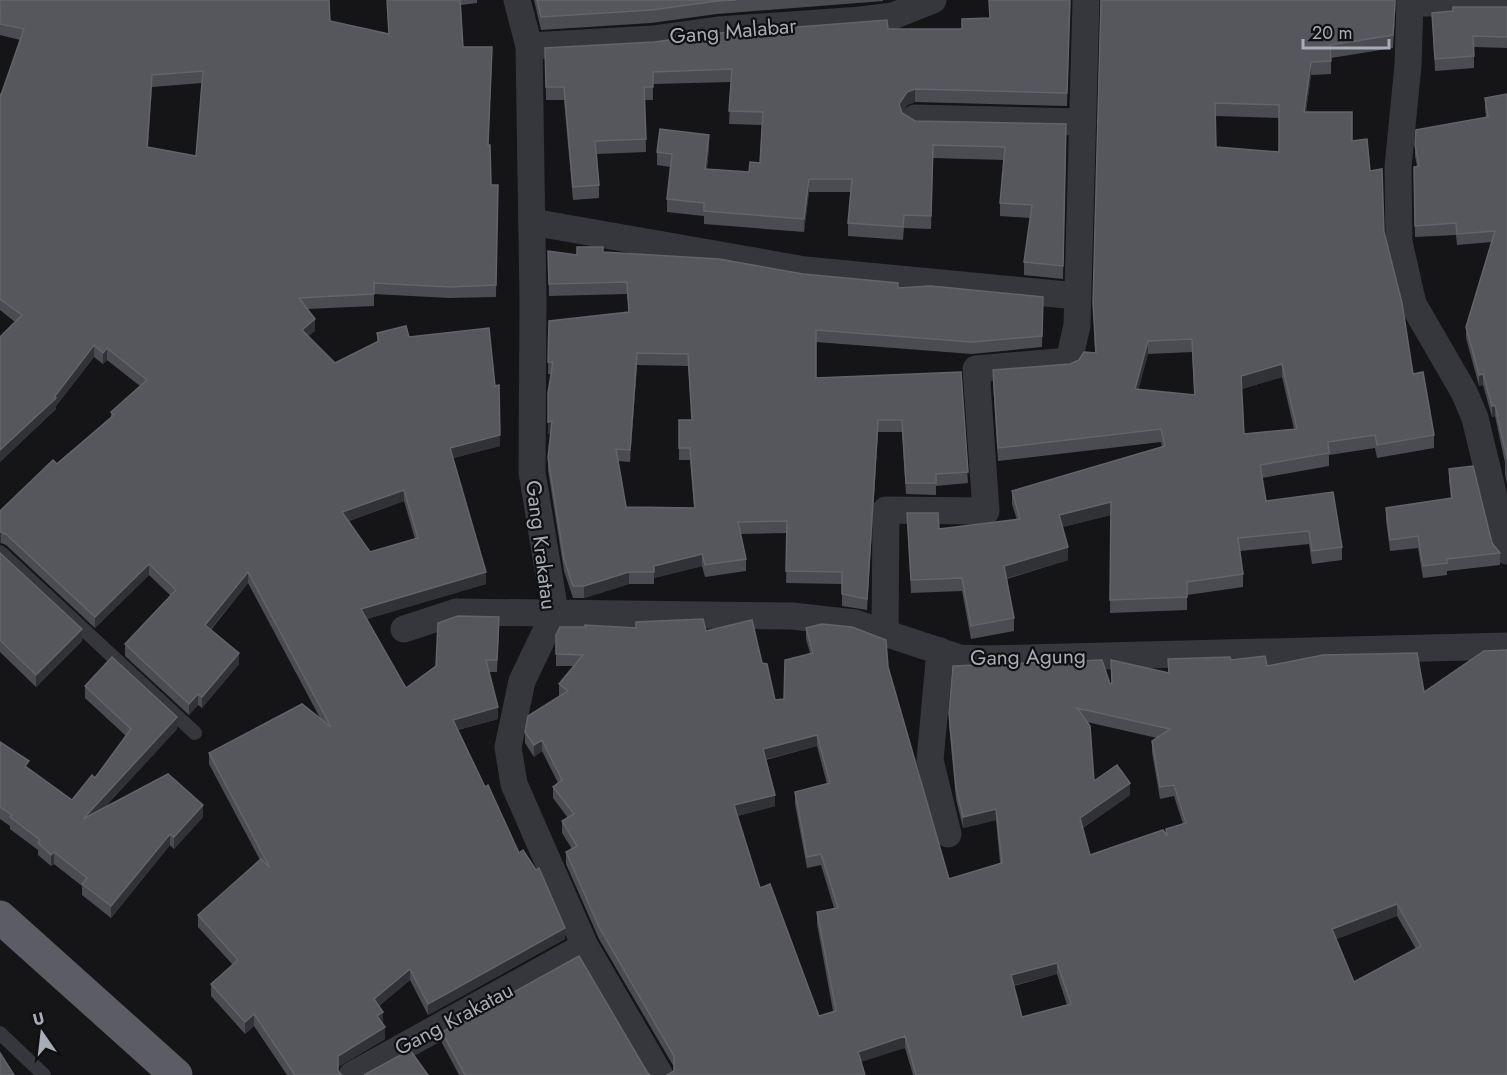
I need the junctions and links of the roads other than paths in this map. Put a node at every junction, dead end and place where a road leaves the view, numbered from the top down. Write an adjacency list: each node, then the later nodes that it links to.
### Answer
1 (517, 0): 6 (street, Gang Krakatau)
2 (933, 0): 6 (street, Gang Malabar)
3 (1086, 0): 8 (street)
4 (1410, 2): 5 (street); 11 (street)
5 (1507, 3)
6 (529, 46): 9 (street, Gang Krakatau)
7 (915, 118): 8 (street)
8 (1083, 122): 10 (street)
9 (532, 222): 10 (street); 13 (street, Gang Krakatau)
10 (1077, 296): 15 (street)
11 (1507, 551)
12 (0, 552): 18 (lane)
13 (555, 612): 14 (street, Gang Agung); 15 (street, Gang Agung); 21 (street, Gang Krakatau)
14 (404, 629)
15 (885, 632): 17 (street, Gang Agung)
16 (1507, 646): 17 (street, Gang Agung)
17 (940, 651): 19 (street)
18 (195, 733)
19 (948, 834)
20 (0, 917): 24 (highway)
21 (585, 946): 25 (street, Gang Krakatau); 26 (street)
22 (0, 1033): 23 (lane)
23 (44, 1075)
24 (176, 1075)
25 (352, 1075)
26 (660, 1075)

